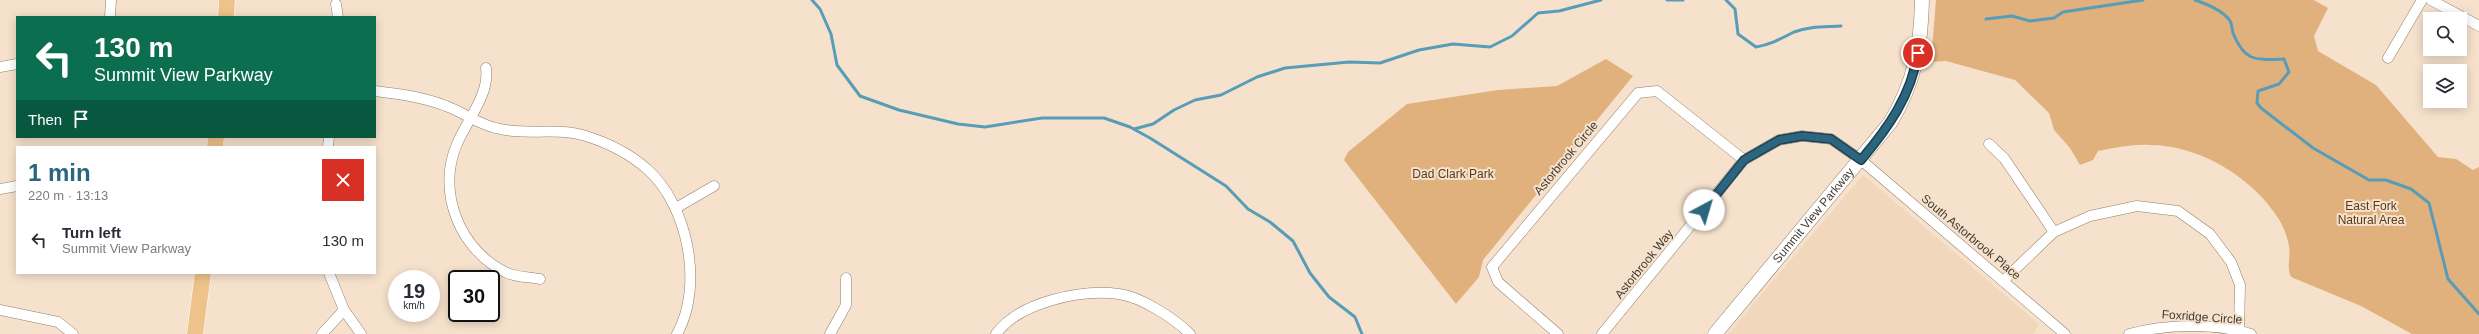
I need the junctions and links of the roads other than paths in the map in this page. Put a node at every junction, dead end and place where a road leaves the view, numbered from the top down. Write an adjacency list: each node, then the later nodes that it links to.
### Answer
1 (111, 0): 7 (street)
2 (227, 0): 8 (main road)
3 (1922, 0): 19 (street, Summit View Parkway)
4 (2422, 0): 11 (street)
5 (2431, 0): 10 (street)
6 (336, 4): 9 (street)
7 (110, 16)
8 (226, 16)
9 (338, 16)
10 (2479, 26)
11 (2388, 58)
12 (16, 64): 13 (street)
13 (0, 67)
14 (486, 68): 16 (street)
15 (376, 91): 16 (street)
16 (470, 117): 23 (street); 28 (street)
17 (1989, 144): 24 (street)
18 (1744, 160): 19 (street, Astorbrook Way); 41 (street, Astorbrook Circle); 42 (street, Astorbrook Way)
19 (1861, 160): 29 (street, South Astorbrook Place); 43 (street, Summit View Parkway)
20 (16, 186): 22 (street)
21 (714, 186): 23 (street)
22 (0, 189)
23 (676, 208): 33 (street)
24 (2054, 232): 29 (street); 32 (street)
25 (203, 274): 35 (main road)
26 (329, 274): 31 (street)
27 (846, 278): 38 (street)
28 (540, 279)
29 (2003, 281): 44 (street, South Astorbrook Place)
30 (0, 310): 34 (street)
31 (344, 310): 36 (street); 37 (street)
32 (2239, 330): 45 (street, Foxridge Circle); 46 (street, Foxridge Circle)
33 (682, 333)
34 (73, 334)
35 (195, 334)
36 (322, 334)
37 (361, 334)
38 (830, 334)
39 (996, 334): 40 (street)
40 (1190, 334)
41 (1558, 334)
42 (1602, 334)
43 (1714, 334)
44 (2065, 334)
45 (2129, 334)
46 (2251, 334)

